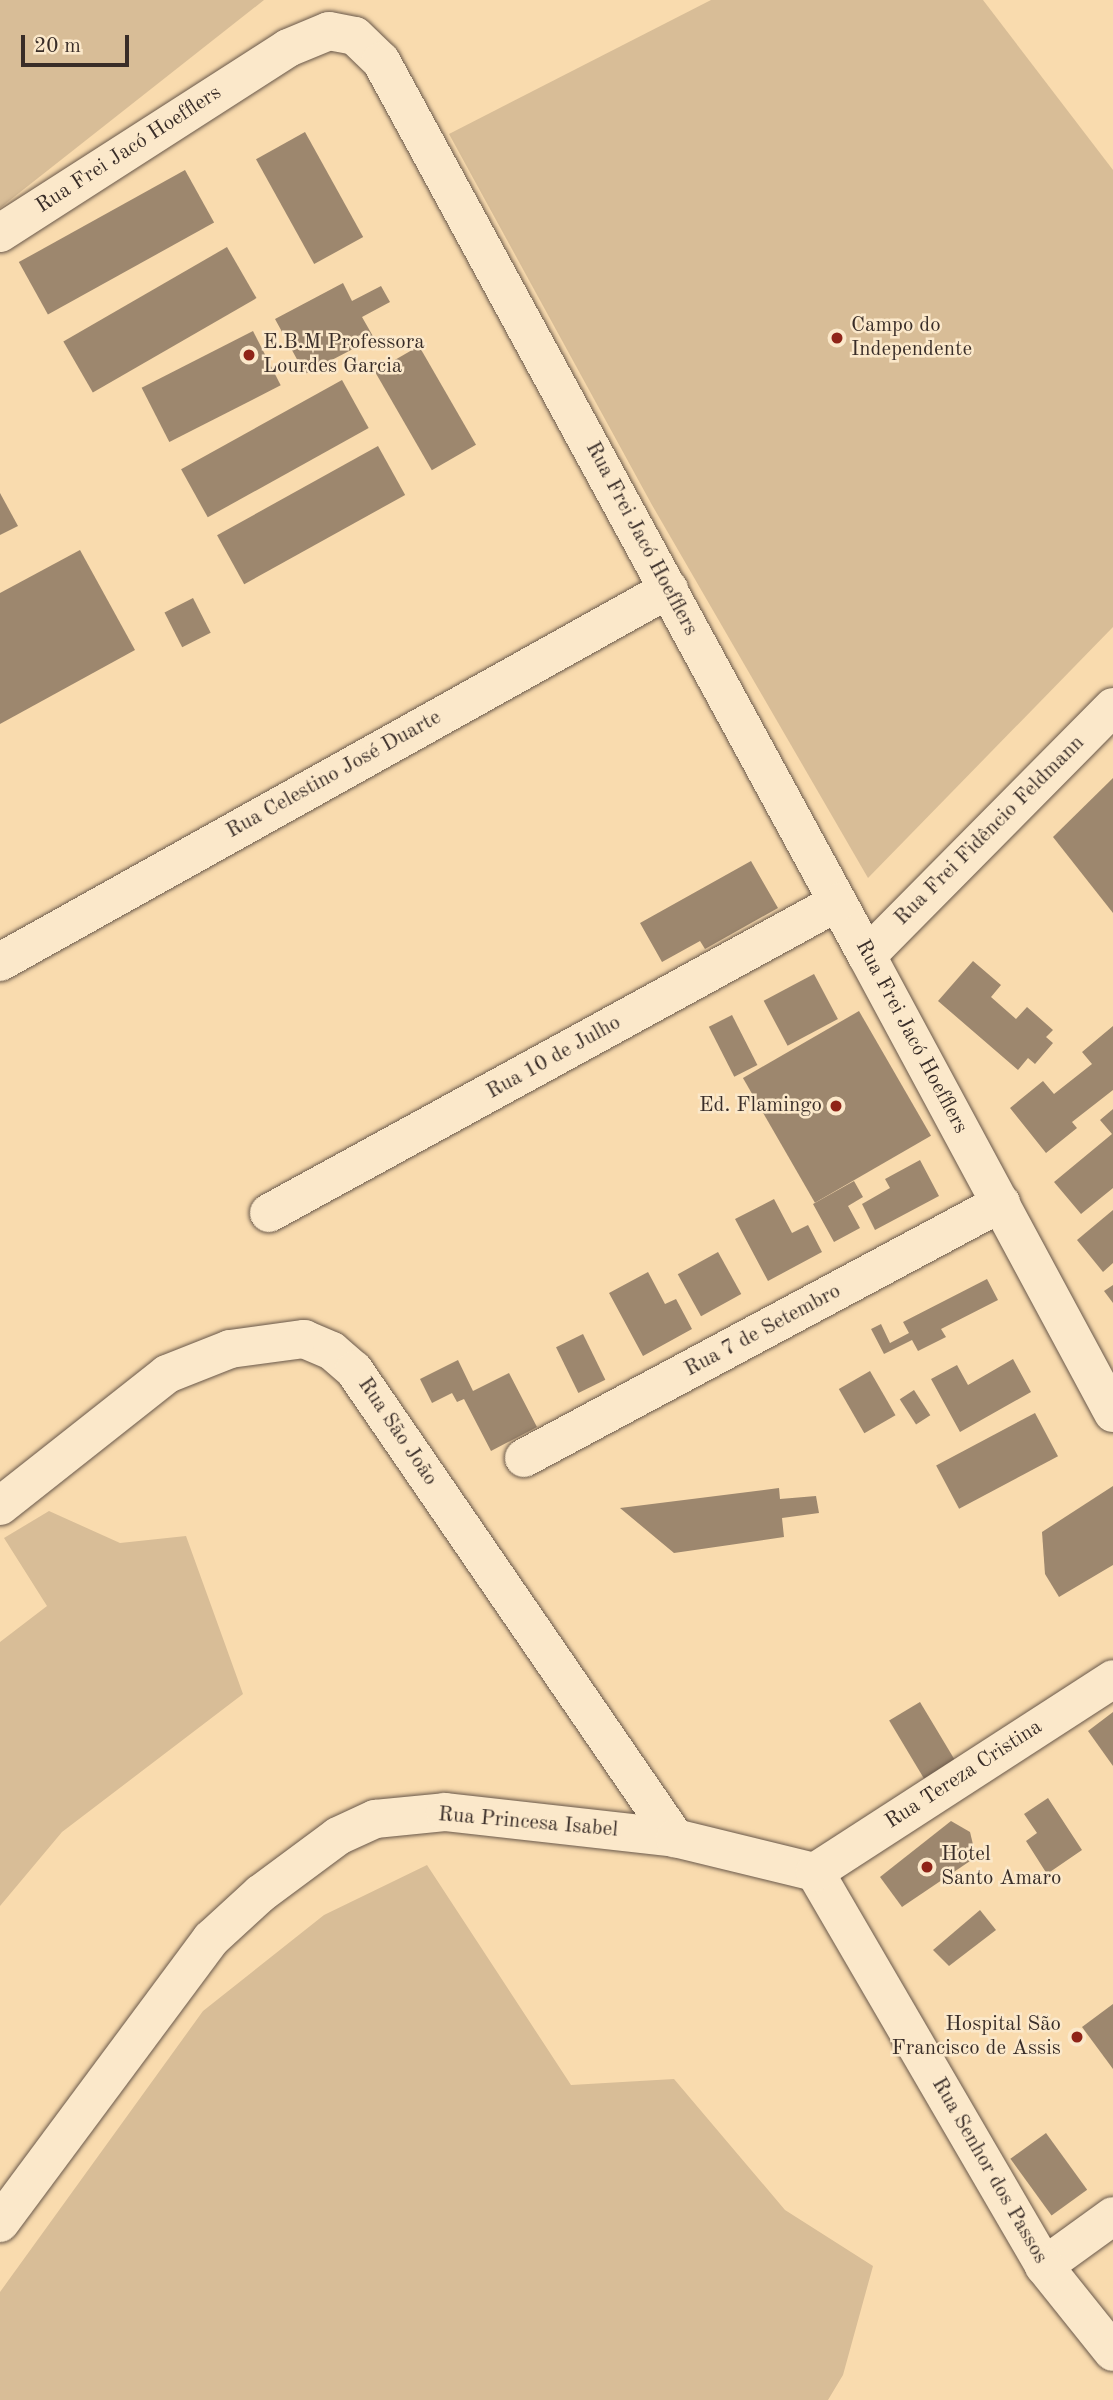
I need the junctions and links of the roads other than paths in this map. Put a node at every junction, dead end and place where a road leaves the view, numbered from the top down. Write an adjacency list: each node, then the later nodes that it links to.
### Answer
1 (0, 233): 2 (street, Rua Frei Jacó Hoefflers)
2 (668, 589): 4 (street, Rua Frei Jacó Hoefflers); 6 (street, Rua Celestino José Duarte)
3 (1113, 707): 5 (street, Rua Frei Fidêncio Feldmann)
4 (838, 902): 5 (street, Rua Frei Jacó Hoefflers); 8 (street, Rua 10 de Julho)
5 (867, 956): 7 (street, Rua Frei Jacó Hoefflers)
6 (0, 962)
7 (1001, 1203): 9 (street, Rua Frei Jacó Hoefflers); 10 (street, Rua 7 de Setembro)
8 (269, 1213)
9 (1113, 1413)
10 (524, 1458)
11 (0, 1506): 13 (street, Rua São João)
12 (1113, 1679): 14 (street, Rua Tereza Cristina)
13 (675, 1838): 14 (street, Rua Princesa Isabel); 16 (street, Rua Princesa Isabel)
14 (815, 1872): 17 (street, Rua Senhor dos Passos)
15 (1113, 2216): 17 (street)
16 (0, 2223)
17 (1044, 2266): 18 (street, Rua Senhor dos Passos)
18 (1113, 2352)

